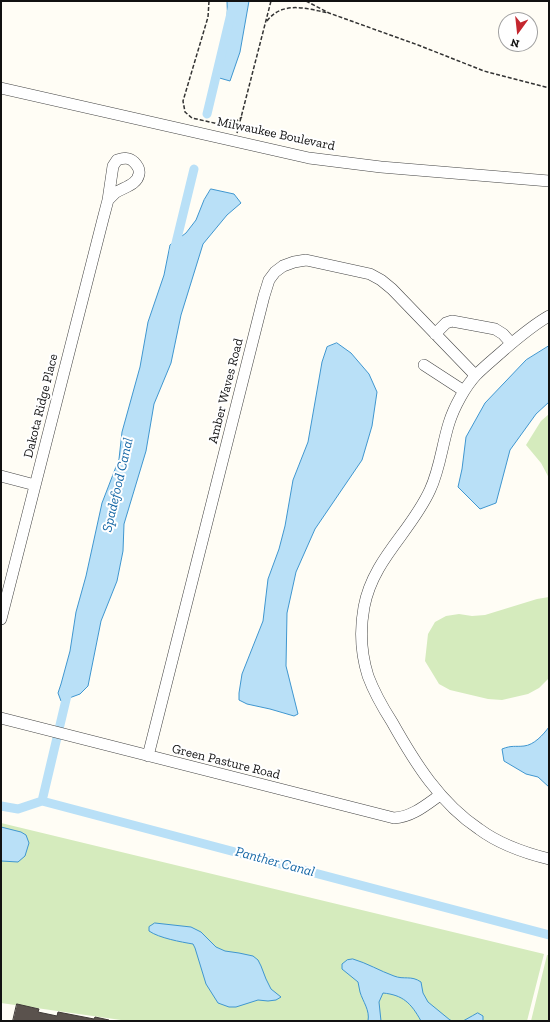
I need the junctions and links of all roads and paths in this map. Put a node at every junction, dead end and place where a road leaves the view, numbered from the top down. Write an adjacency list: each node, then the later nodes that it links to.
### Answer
1 (209, 1): 8 (path)
2 (271, 1): 5 (path)
3 (306, 1): 4 (path)
4 (329, 14): 5 (path); 7 (path)
5 (266, 23): 8 (path)
6 (1, 88): 9 (street, Milwaukee Boulevard)
7 (549, 88)
8 (242, 117): 9 (path)
9 (235, 141): 10 (street, Milwaukee Boulevard)
10 (549, 181)
11 (108, 200): 19 (street, Dakota Ridge Place)
12 (549, 316): 14 (street)
13 (435, 334): 14 (street); 16 (street, Amber Waves Road); 22 (street, Amber Waves Road)
14 (512, 343): 16 (street)
15 (424, 366): 17 (street)
16 (475, 376): 17 (street)
17 (464, 391): 23 (street)
18 (1, 476): 19 (street)
19 (35, 485): 20 (street, Dakota Ridge Place)
20 (1, 618)
21 (1, 718): 22 (street, Green Pasture Road)
22 (148, 756): 23 (street, Green Pasture Road)
23 (440, 795): 24 (street)
24 (549, 859)

